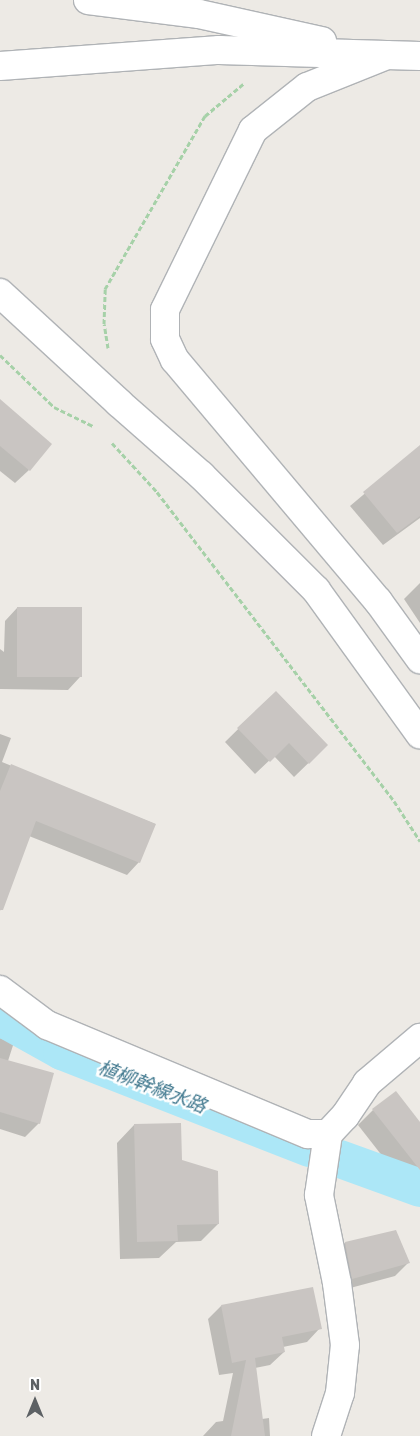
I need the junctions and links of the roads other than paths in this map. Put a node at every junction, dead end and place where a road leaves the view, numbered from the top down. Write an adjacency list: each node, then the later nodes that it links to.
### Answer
1 (88, 0): 2 (street)
2 (387, 55): 3 (street); 4 (street); 6 (street)
3 (420, 56)
4 (0, 66)
5 (0, 293): 7 (street)
6 (420, 659)
7 (420, 734)
8 (0, 990): 10 (street)
9 (420, 1038): 10 (street)
10 (328, 1134): 11 (street)
11 (326, 1436)

